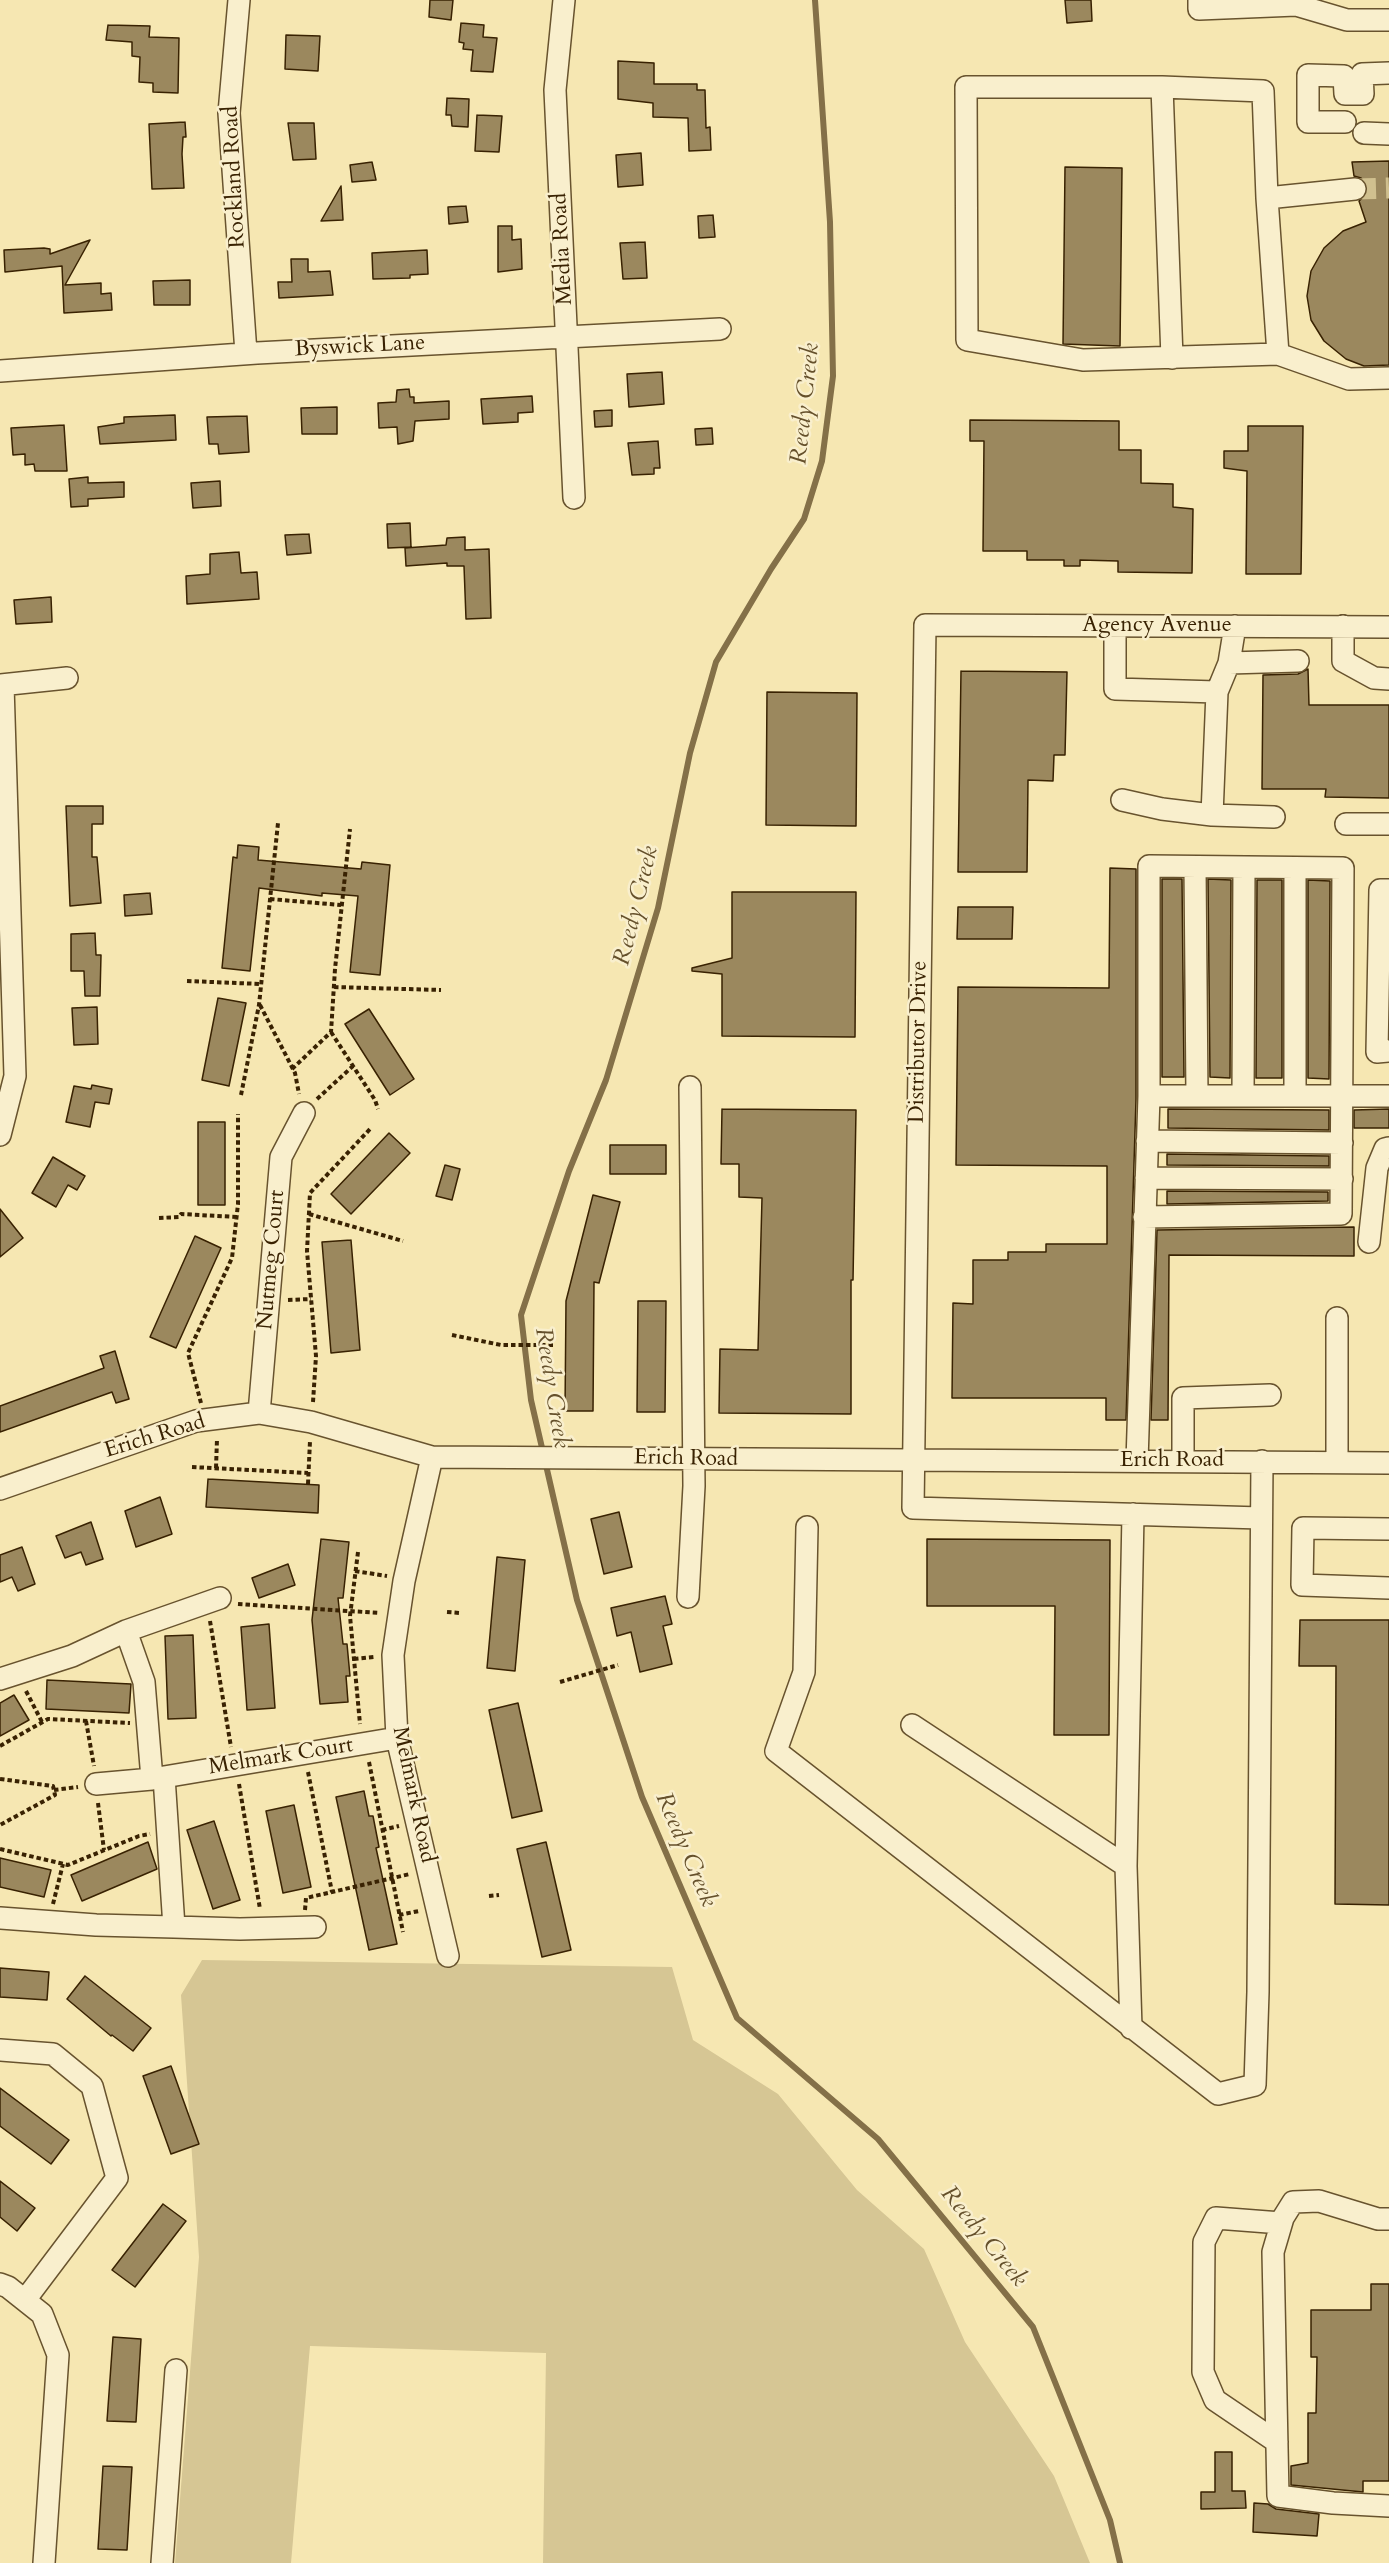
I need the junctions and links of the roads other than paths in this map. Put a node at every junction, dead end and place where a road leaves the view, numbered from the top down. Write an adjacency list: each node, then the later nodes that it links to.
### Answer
1 (239, 0): 14 (street, Rockland Road)
2 (564, 0): 13 (street, Media Road)
3 (1199, 0): 4 (street)
4 (1389, 20)
5 (1389, 73): 7 (street)
6 (1162, 87): 11 (street); 16 (street); 16 (street)
7 (1345, 122)
8 (1364, 133): 9 (street)
9 (1389, 134)
10 (1355, 189): 11 (street)
11 (1267, 198): 15 (street)
12 (720, 329): 13 (street, Byswick Lane)
13 (566, 335): 14 (street, Byswick Lane); 19 (street, Media Road)
14 (246, 354): 17 (street, Byswick Lane)
15 (1278, 354): 16 (street); 18 (street)
16 (1172, 358)
17 (0, 371)
18 (1389, 378)
19 (574, 498)
20 (925, 625): 21 (street, Agency Avenue); 61 (street, Distributor Drive)
21 (1115, 626): 22 (street, Agency Avenue); 30 (street)
22 (1235, 626): 23 (street, Agency Avenue); 26 (street)
23 (1343, 626): 24 (street, Agency Avenue); 28 (street)
24 (1389, 627)
25 (1298, 661): 26 (street)
26 (1228, 663): 30 (street)
27 (67, 678): 29 (street)
28 (1389, 679)
29 (1, 685): 49 (street)
30 (1217, 692): 32 (street)
31 (1122, 800): 32 (street)
32 (1212, 815): 33 (street)
33 (1274, 817)
34 (1346, 824): 35 (street)
35 (1389, 824)
36 (1195, 867): 37 (street); 42 (street); 43 (street)
37 (1244, 867): 38 (street); 44 (street)
38 (1295, 868): 45 (street); 46 (street)
39 (1389, 890): 40 (street)
40 (1389, 1052)
41 (690, 1087): 62 (street)
42 (1149, 1096): 43 (street); 50 (street)
43 (1197, 1096): 44 (street)
44 (1243, 1096): 45 (street)
45 (1295, 1096): 46 (street)
46 (1343, 1096): 47 (street); 51 (street)
47 (1389, 1096)
48 (304, 1113): 59 (street, Nutmeg Court)
49 (0, 1134)
50 (1147, 1141): 51 (street); 53 (street)
51 (1342, 1143): 54 (street)
52 (1389, 1148): 56 (street)
53 (1146, 1178): 54 (street); 55 (street)
54 (1342, 1179): 55 (street)
55 (1144, 1217): 63 (street)
56 (1369, 1242)
57 (1337, 1318): 66 (street)
58 (1270, 1395): 64 (street)
59 (259, 1413): 60 (street, Erich Road); 68 (street, Erich Road)
60 (432, 1457): 62 (street, Erich Road); 79 (street, Melmark Road)
61 (914, 1459): 62 (street, Erich Road); 63 (street, Erich Road); 69 (street, Distributor Drive)
62 (694, 1460): 74 (street)
63 (1137, 1461): 64 (street, Erich Road)
64 (1183, 1461): 65 (street, Erich Road)
65 (1262, 1461): 66 (street, Erich Road); 70 (street)
66 (1337, 1462): 67 (street, Erich Road)
67 (1389, 1463)
68 (0, 1489)
69 (1133, 1514): 70 (street); 82 (street)
70 (1261, 1518): 87 (street)
71 (807, 1527): 87 (street)
72 (1389, 1529): 73 (street)
73 (1389, 1588)
74 (688, 1597)
75 (222, 1606): 76 (street)
76 (126, 1631): 77 (street); 80 (street)
77 (0, 1679)
78 (912, 1725): 82 (street)
79 (397, 1738): 80 (street, Melmark Court); 86 (street, Melmark Road)
80 (158, 1778): 81 (street, Melmark Court); 85 (street)
81 (96, 1784)
82 (1126, 1866): 87 (street)
83 (0, 1918): 85 (street)
84 (310, 1921): 85 (street)
85 (174, 1927)
86 (448, 1956)
87 (1131, 2028)
88 (0, 2050): 92 (street)
89 (1389, 2219): 90 (street)
90 (1281, 2223): 94 (street); 94 (street)
91 (0, 2284): 92 (street)
92 (25, 2300): 96 (street)
93 (176, 2370): 97 (street)
94 (1277, 2442): 95 (street)
95 (1389, 2506)
96 (44, 2563)
97 (162, 2563)

